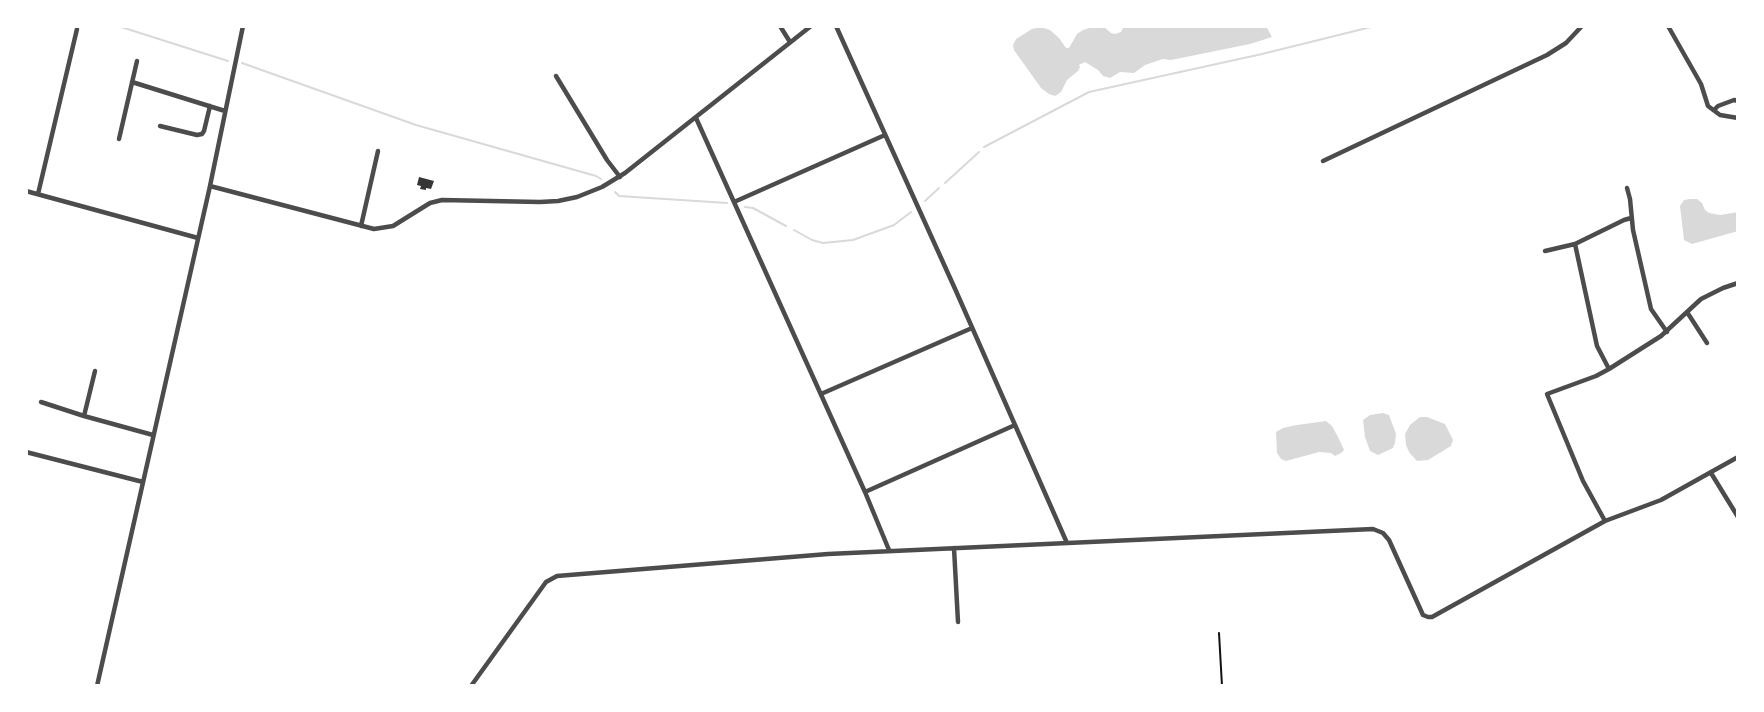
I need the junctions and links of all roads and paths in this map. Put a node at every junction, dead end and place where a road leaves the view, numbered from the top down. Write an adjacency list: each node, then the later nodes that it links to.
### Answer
1 (243, 26): 15 (street)
2 (780, 26): 8 (street)
3 (811, 26): 8 (street)
4 (836, 26): 19 (street)
5 (1582, 26): 22 (street)
6 (1668, 26): 14 (street)
7 (77, 29): 27 (street)
8 (790, 43): 16 (street)
9 (137, 61): 11 (street)
10 (556, 76): 23 (street)
11 (132, 82): 13 (street); 20 (street)
12 (1738, 101): 14 (street)
13 (210, 106): 15 (street); 18 (street)
14 (1714, 110): 17 (street)
15 (225, 111): 24 (street)
16 (696, 118): 23 (street); 28 (street)
17 (1738, 118)
18 (160, 126)
19 (884, 135): 28 (street); 36 (street)
20 (119, 139)
21 (378, 151): 30 (street)
22 (1323, 161)
23 (620, 177): 30 (street)
24 (210, 186): 30 (street); 31 (street)
25 (1627, 188): 29 (street)
26 (26, 191): 27 (street)
27 (38, 194): 31 (street)
28 (734, 202): 41 (street)
29 (1631, 218): 32 (street); 37 (street)
30 (361, 226)
31 (198, 238): 45 (street)
32 (1575, 244): 33 (street); 39 (street)
33 (1545, 251)
34 (1738, 283): 35 (street)
35 (1687, 312): 37 (street); 38 (street)
36 (972, 328): 41 (street); 44 (street)
37 (1667, 332): 39 (street)
38 (1707, 343)
39 (1609, 369): 52 (street)
40 (95, 371): 43 (street)
41 (821, 394): 50 (street)
42 (41, 402): 43 (street)
43 (84, 416): 45 (street)
44 (1015, 425): 50 (street); 53 (street)
45 (153, 435): 49 (street)
46 (26, 452): 49 (street)
47 (1738, 457): 48 (street)
48 (1711, 472): 51 (street); 52 (street)
49 (143, 482): 58 (street)
50 (865, 492): 55 (street)
51 (1738, 517)
52 (1605, 521): 53 (street)
53 (1068, 543): 54 (street)
54 (954, 548): 55 (street); 56 (street)
55 (889, 550): 59 (street)
56 (958, 622)
57 (1219, 633): 60 (path)
58 (97, 686)
59 (471, 686)
60 (1222, 686)

